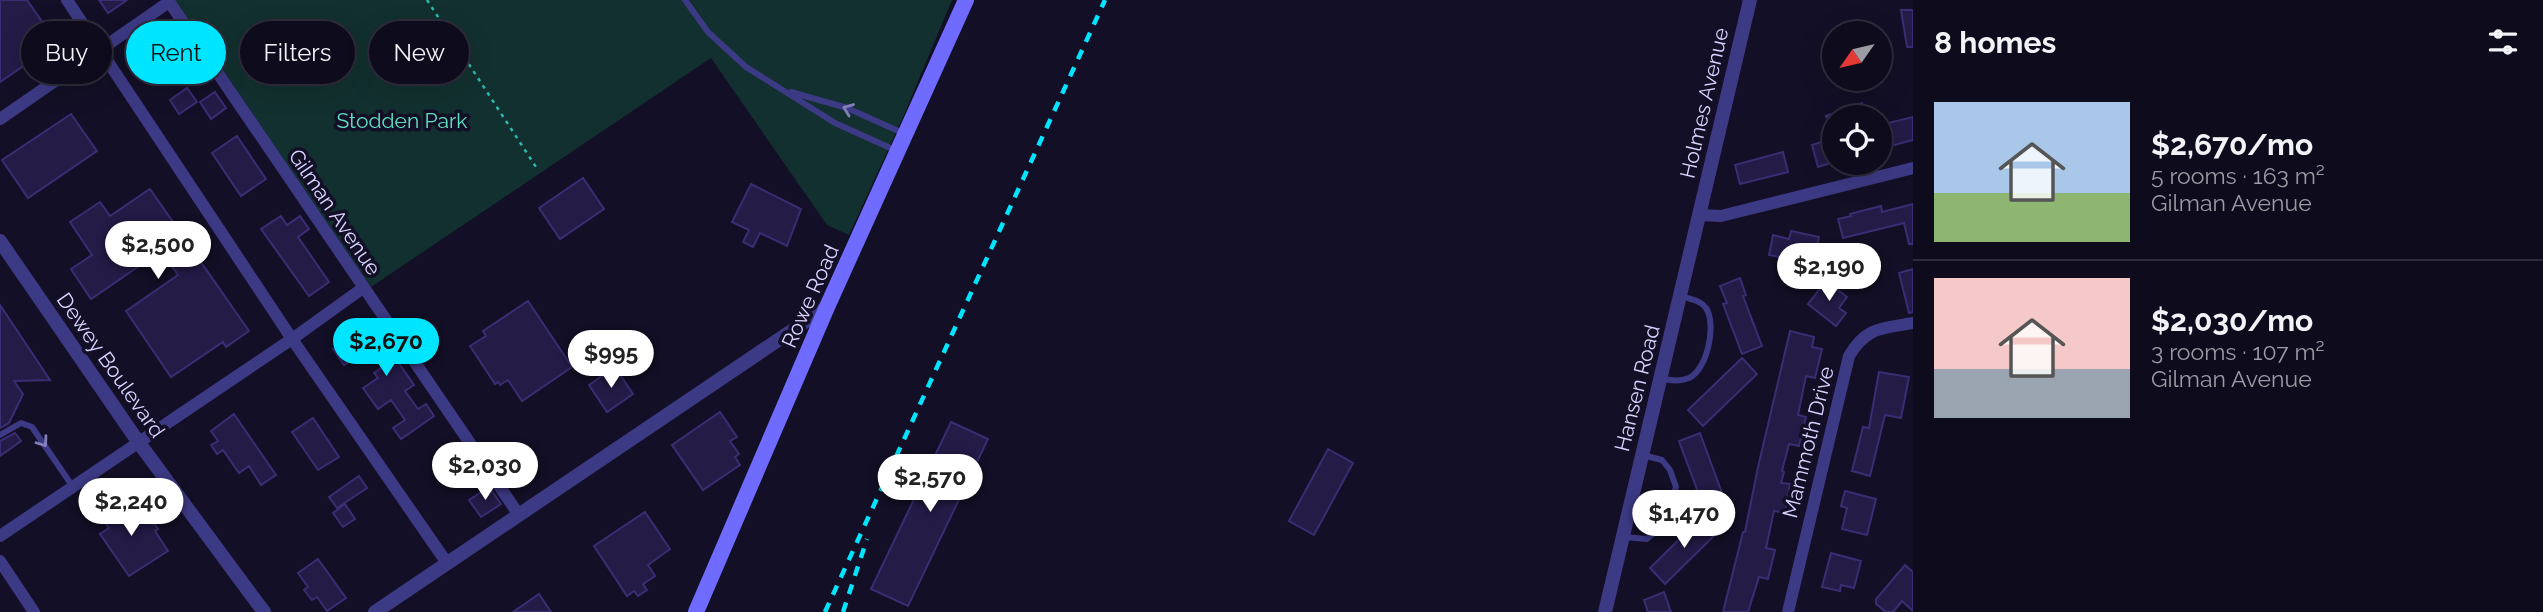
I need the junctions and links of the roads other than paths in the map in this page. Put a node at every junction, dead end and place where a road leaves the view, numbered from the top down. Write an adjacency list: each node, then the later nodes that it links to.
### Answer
1 (68, 0): 6 (street)
2 (685, 0): 10 (lane)
3 (966, 0): 12 (main road, Rowe Road)
4 (1750, 0): 15 (street, Holmes Avenue)
5 (169, 1): 7 (street); 17 (street, Gilman Avenue)
6 (82, 21)
7 (112, 40)
8 (112, 65): 21 (street)
9 (50, 84): 11 (street)
10 (786, 90): 12 (lane, one-way to 10); 13 (lane)
11 (0, 119)
12 (906, 134): 13 (main road, Rowe Road)
13 (898, 152): 19 (main road, Rowe Road)
14 (1913, 168): 15 (street)
15 (1699, 215): 18 (street, Hansen Road)
16 (0, 241): 24 (street, Dewey Boulevard)
17 (363, 288): 21 (street); 27 (street, Gilman Avenue)
18 (1681, 296): 22 (street, Hansen Road); 22 (lane)
19 (827, 307): 27 (street); 35 (main road, Rowe Road)
20 (1912, 324): 37 (street, Mammoth Drive)
21 (292, 339): 24 (street); 31 (street)
22 (1661, 379): 25 (street, Hansen Road)
23 (0, 435): 26 (lane, one-way to 26)
24 (139, 443): 26 (street); 33 (street, Dewey Boulevard)
25 (1642, 455): 29 (street, Hansen Road); 29 (lane)
26 (73, 486): 28 (street)
27 (519, 515): 31 (street)
28 (0, 536)
29 (1623, 536): 36 (street, Hansen Road)
30 (0, 561): 32 (street)
31 (447, 563): 34 (street)
32 (34, 612)
33 (264, 612)
34 (375, 612)
35 (696, 612)
36 (1606, 612)
37 (1788, 612)

